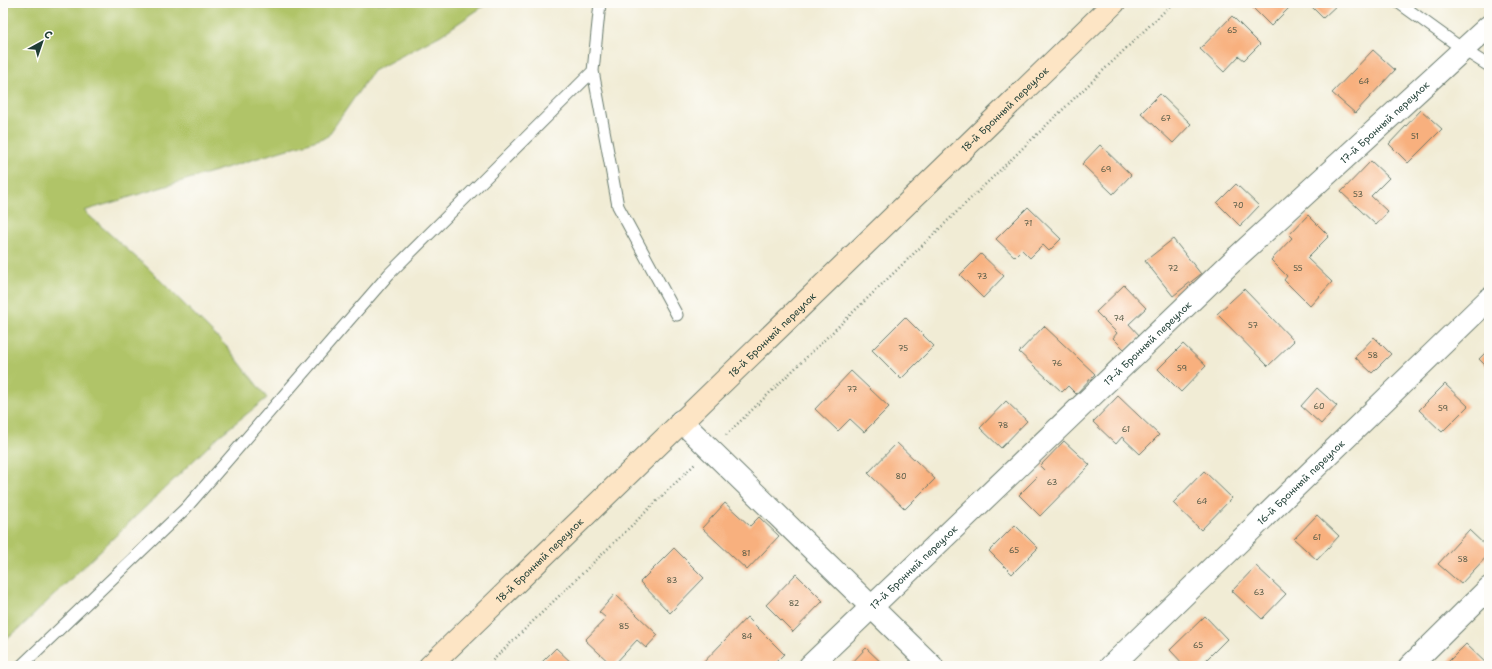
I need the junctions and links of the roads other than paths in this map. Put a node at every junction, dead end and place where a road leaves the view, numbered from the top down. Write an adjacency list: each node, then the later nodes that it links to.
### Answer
1 (600, 3): 7 (lane)
2 (1114, 3): 10 (street, 18-й Бронный переулок)
3 (1399, 3): 5 (lane)
4 (1489, 26): 5 (street, 17-й Бронный переулок)
5 (1464, 50): 6 (lane); 12 (street, 17-й Бронный переулок)
6 (1489, 66)
7 (593, 71): 9 (lane); 13 (lane)
8 (1489, 299): 17 (street, 16-й Бронный переулок)
9 (677, 315)
10 (681, 421): 12 (street); 14 (street, 18-й Бронный переулок)
11 (1489, 588): 18 (street)
12 (871, 607): 15 (street, 17-й Бронный переулок); 16 (street)
13 (21, 666)
14 (430, 666)
15 (810, 666)
16 (932, 666)
17 (1111, 666)
18 (1410, 666)

